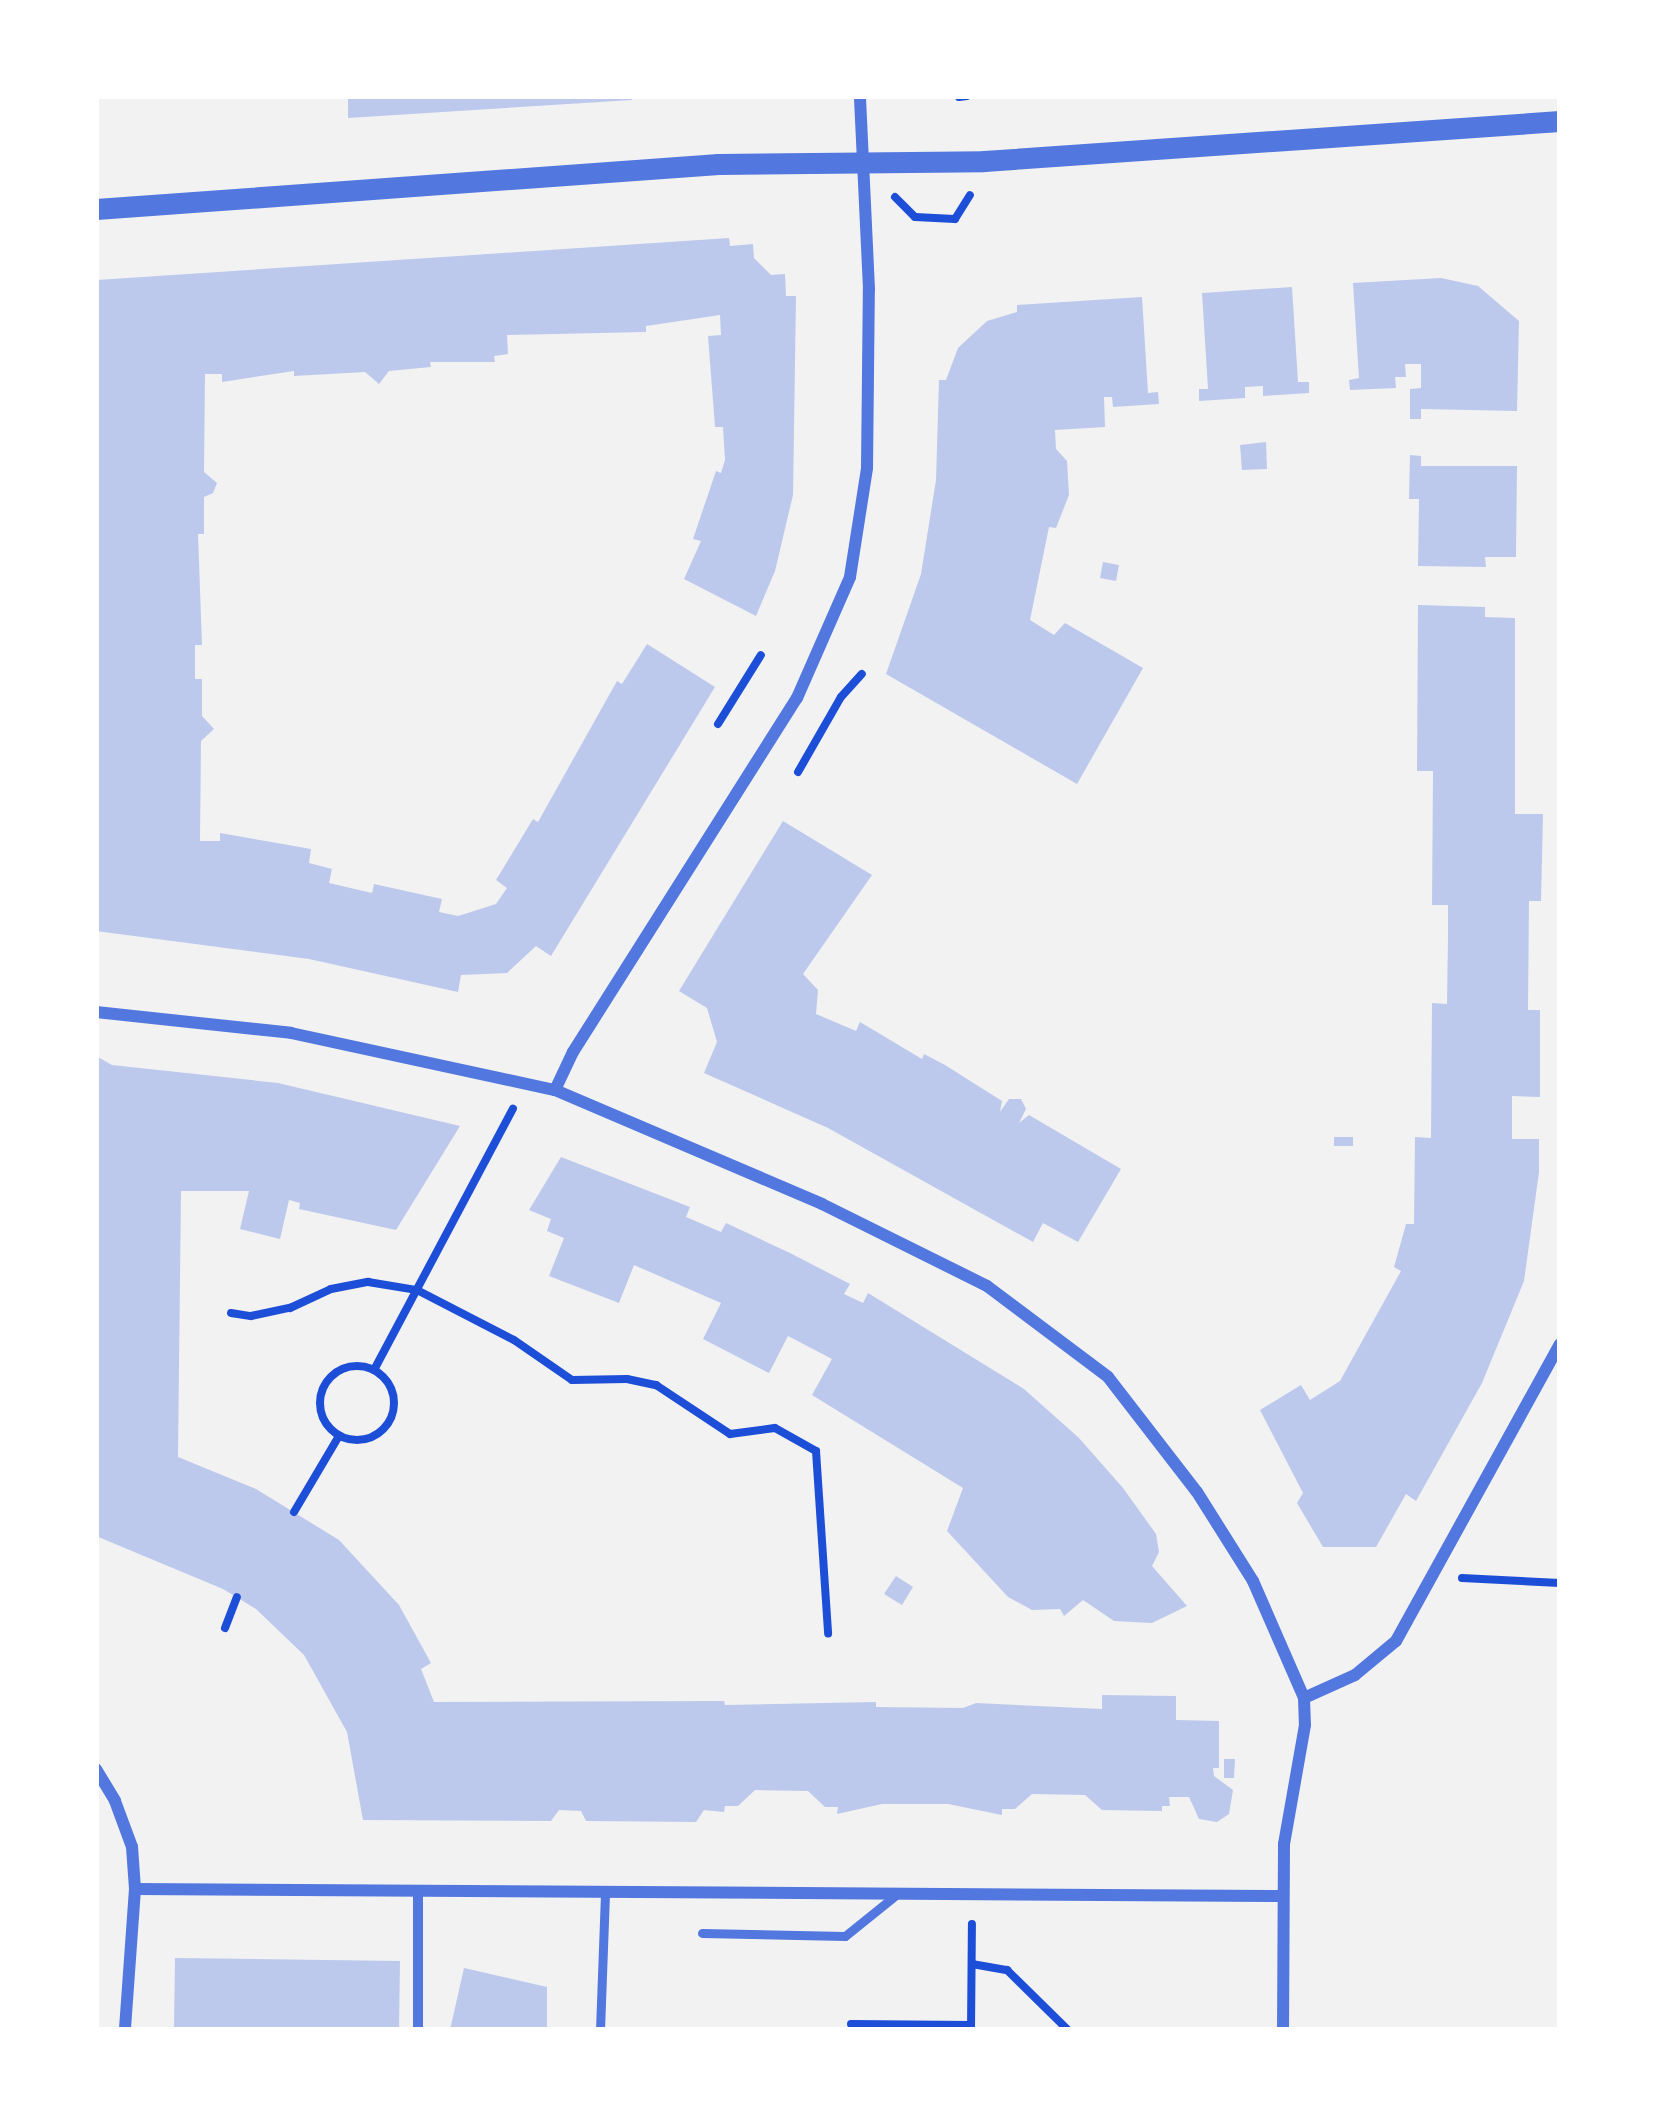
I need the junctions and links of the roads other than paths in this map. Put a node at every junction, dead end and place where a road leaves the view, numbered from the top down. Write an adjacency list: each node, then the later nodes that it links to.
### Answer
1 (860, 96): 3 (street)
2 (1560, 121): 3 (street)
3 (860, 161): 4 (street); 6 (street)
4 (96, 209)
5 (96, 1012): 6 (street)
6 (555, 1090): 8 (street)
7 (1560, 1344): 8 (street)
8 (1304, 1698): 14 (street)
9 (96, 1769): 10 (street)
10 (135, 1889): 11 (street); 16 (street)
11 (418, 1890): 12 (street); 17 (street)
12 (605, 1892): 13 (street); 18 (lane)
13 (897, 1894): 14 (street); 15 (lane)
14 (1283, 1896): 19 (street)
15 (702, 1933)
16 (125, 2030)
17 (418, 2030)
18 (600, 2030)
19 (1283, 2030)

